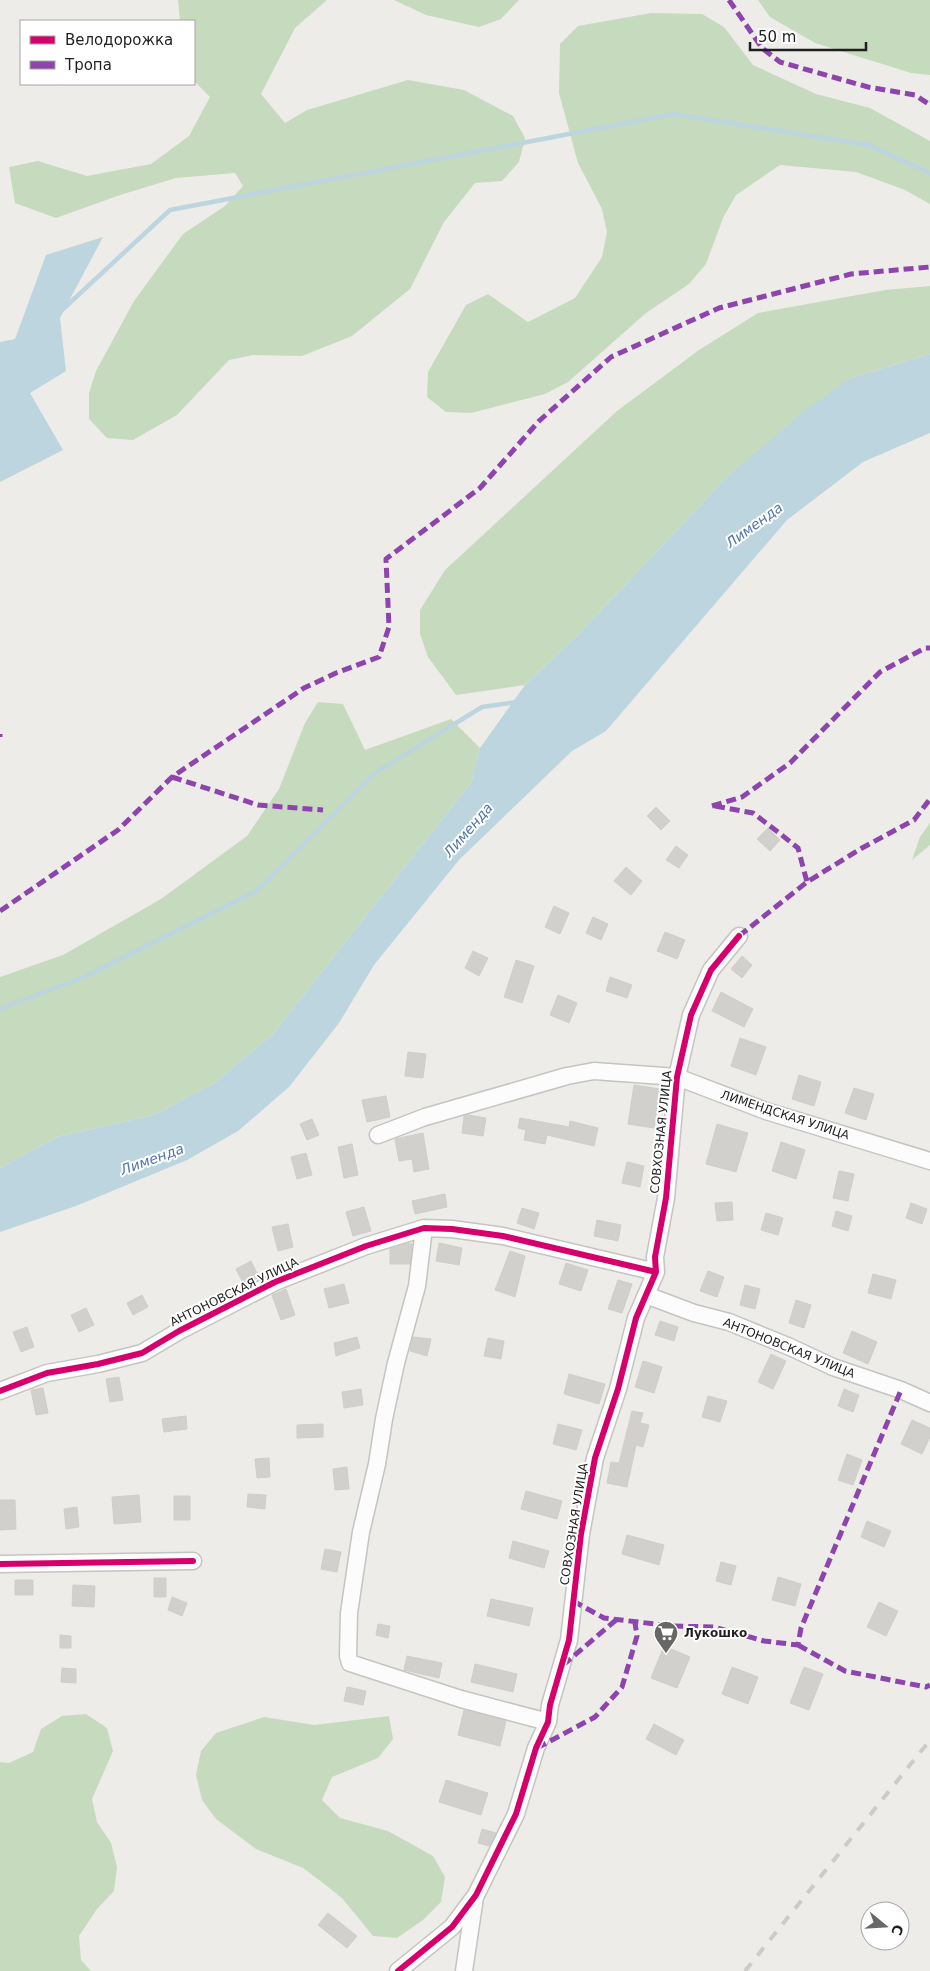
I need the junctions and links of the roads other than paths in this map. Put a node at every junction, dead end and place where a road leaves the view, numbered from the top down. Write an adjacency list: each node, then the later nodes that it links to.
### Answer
1 (739, 936): 2 (street, СОВХОЗНАЯ УЛИЦА)
2 (677, 1077): 3 (street, ЛИМЕНДСКАЯ УЛИЦА); 4 (street, ЛИМЕНДСКАЯ УЛИЦА); 6 (street, СОВХОЗНАЯ УЛИЦА)
3 (378, 1134)
4 (930, 1161)
5 (424, 1228): 6 (street, АНТОНОВСКАЯ УЛИЦА); 8 (street, АНТОНОВСКАЯ УЛИЦА); 12 (street)
6 (656, 1272): 7 (street, СОВХОЗНАЯ УЛИЦА)
7 (646, 1296): 9 (street, АНТОНОВСКАЯ УЛИЦА); 12 (street, СОВХОЗНАЯ УЛИЦА)
8 (0, 1391)
9 (930, 1403)
10 (193, 1561): 11 (street)
11 (0, 1564)
12 (548, 1722): 13 (street, СОВХОЗНАЯ УЛИЦА)
13 (476, 1895): 14 (street, СОВХОЗНАЯ УЛИЦА); 15 (street, СОВХОЗНАЯ УЛИЦА)
14 (398, 1971)
15 (464, 1971)

